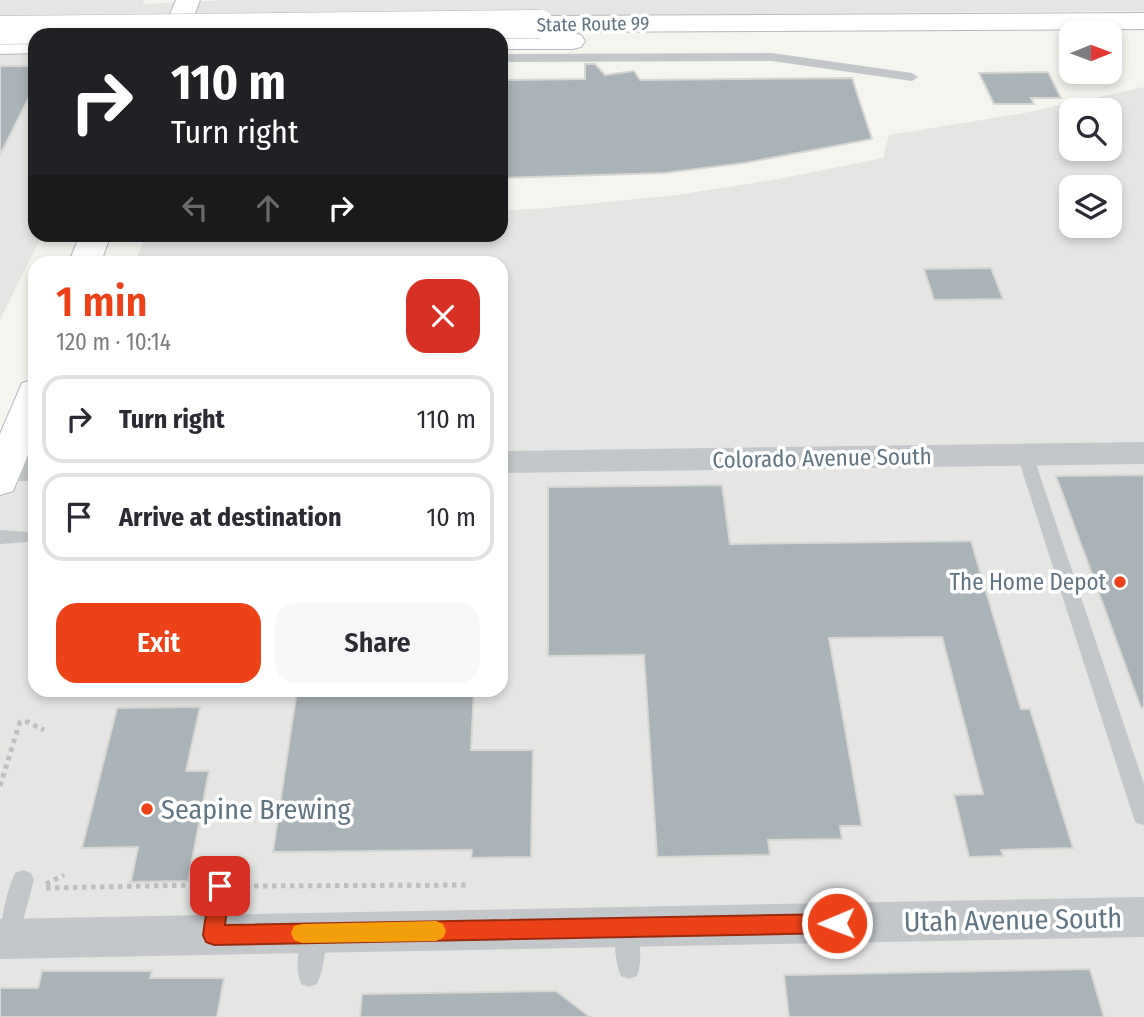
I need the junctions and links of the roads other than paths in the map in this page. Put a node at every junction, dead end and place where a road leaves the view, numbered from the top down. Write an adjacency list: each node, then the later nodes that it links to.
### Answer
1 (187, 0): 4 (main road)
2 (1144, 21): 3 (main road, State Route 99)
3 (1122, 24)
4 (177, 28)
5 (1059, 29): 9 (main road, State Route 99, bridge)
6 (1059, 29): 12 (main road, State Route 99)
7 (0, 30): 8 (main road, State Route 99, bridge)
8 (28, 30)
9 (508, 30)
10 (1122, 37): 11 (main road)
11 (1144, 37)
12 (508, 41)
13 (28, 45): 14 (main road)
14 (0, 46)
15 (28, 52): 16 (street)
16 (0, 53)
17 (508, 58): 18 (lane)
18 (912, 77)
19 (28, 414): 23 (main road)
20 (1144, 453): 21 (street, Colorado Avenue South)
21 (1025, 455): 22 (street, Colorado Avenue South); 26 (lane)
22 (508, 462)
23 (10, 472)
24 (0, 537): 25 (lane)
25 (23, 537)
26 (1144, 816)
27 (23, 880): 32 (lane)
28 (220, 886): 31 (lane)
29 (1144, 918): 30 (street, Utah Avenue South)
30 (314, 933): 31 (street, Utah Avenue South); 33 (lane)
31 (214, 935): 32 (street, Utah Avenue South)
32 (4, 939)
33 (309, 976)

